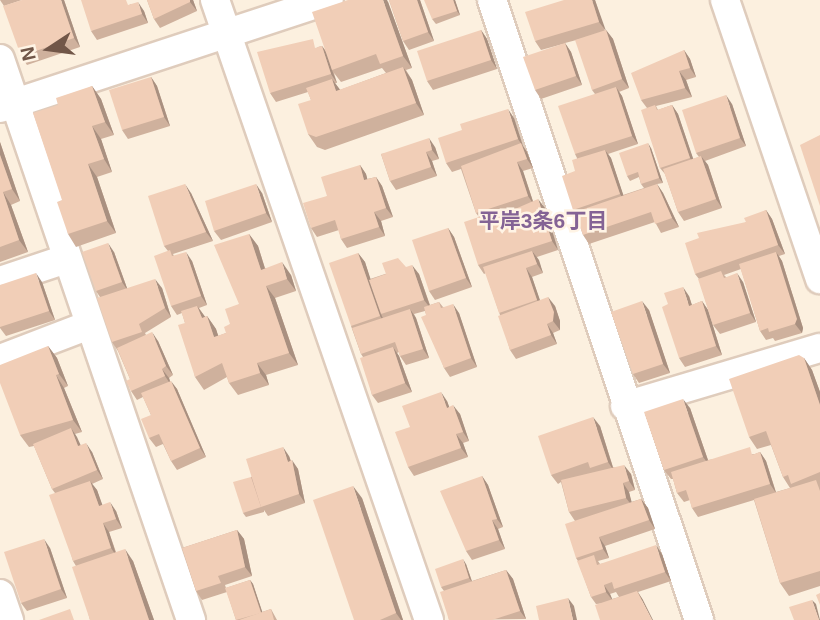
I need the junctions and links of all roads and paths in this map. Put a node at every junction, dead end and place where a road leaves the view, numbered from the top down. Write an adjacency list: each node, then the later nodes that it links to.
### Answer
1 (215, 0): 5 (street)
2 (329, 0): 5 (street)
3 (492, 0): 14 (street)
4 (725, 0): 9 (street)
5 (226, 34): 7 (street); 18 (street)
6 (0, 59): 7 (street)
7 (8, 105): 8 (street)
8 (66, 259): 10 (street); 11 (street)
9 (820, 279)
10 (0, 281)
11 (89, 325): 13 (street); 17 (street)
12 (820, 348): 14 (street)
13 (0, 359)
14 (625, 406): 19 (street)
15 (0, 594): 16 (street)
16 (9, 620)
17 (191, 620)
18 (429, 620)
19 (699, 620)

